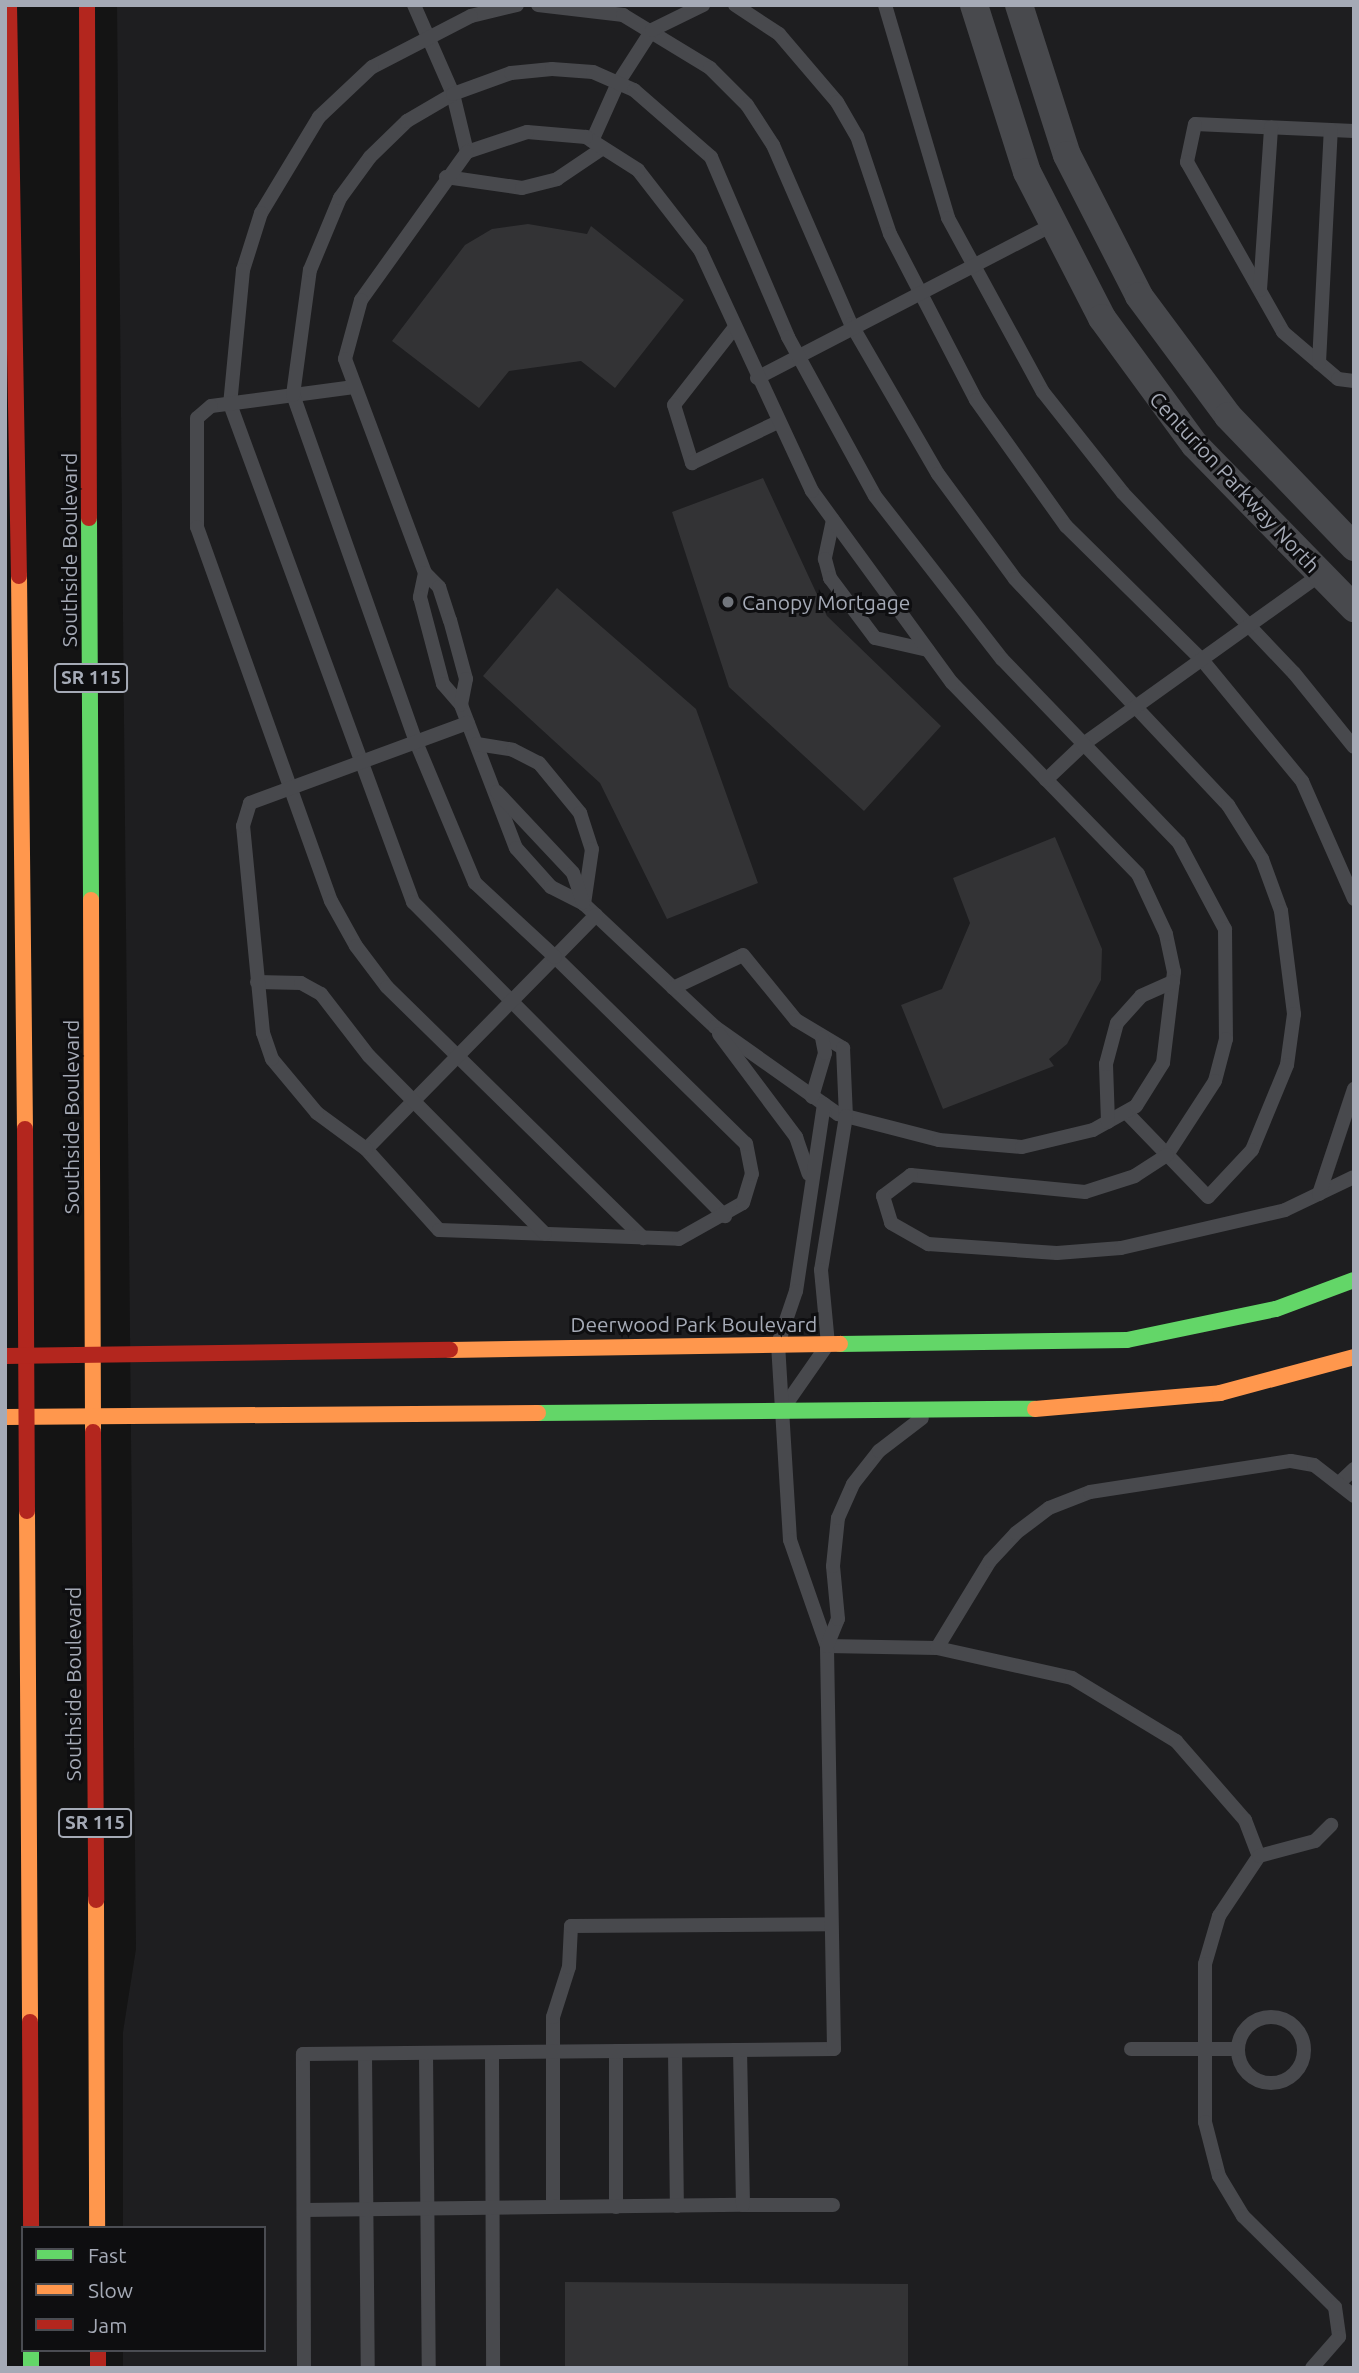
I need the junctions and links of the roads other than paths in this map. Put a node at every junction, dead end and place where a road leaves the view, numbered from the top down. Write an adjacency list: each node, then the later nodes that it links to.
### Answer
1 (9, 5): 84 (main road, SR 115)
2 (87, 5): 83 (main road, Southside Boulevard / SR 115)
3 (414, 5): 12 (lane)
4 (517, 5): 12 (lane)
5 (538, 5): 11 (lane)
6 (703, 5): 11 (lane)
7 (735, 5): 25 (lane)
8 (885, 5): 23 (lane)
9 (974, 5): 22 (street, Centurion Parkway North)
10 (1019, 5): 21 (street, Centurion Parkway North)
11 (652, 30): 13 (lane); 27 (lane)
12 (425, 39): 14 (lane); 34 (lane)
13 (618, 83): 14 (lane); 18 (lane); 28 (lane)
14 (453, 94): 19 (lane); 33 (lane)
15 (1271, 127): 16 (lane); 24 (lane); 24 (lane)
16 (1331, 130): 17 (lane); 29 (lane)
17 (1354, 131)
18 (598, 144): 19 (lane); 20 (lane); 26 (lane)
19 (467, 152): 20 (lane)
20 (446, 177): 32 (lane)
21 (1091, 206): 22 (street); 37 (street, Centurion Parkway North)
22 (1052, 225): 23 (lane); 39 (street, Centurion Parkway North)
23 (973, 266): 25 (lane); 41 (lane)
24 (1259, 290): 29 (lane)
25 (921, 293): 27 (lane); 43 (lane)
26 (735, 327): 30 (lane); 35 (lane)
27 (853, 328): 28 (lane); 45 (lane)
28 (796, 353): 30 (lane); 48 (lane)
29 (1319, 363): 31 (lane)
30 (757, 378): 35 (lane)
31 (1354, 381)
32 (354, 387): 33 (lane); 38 (lane)
33 (293, 396): 34 (lane); 47 (lane)
34 (230, 404): 51 (lane); 53 (lane)
35 (776, 423): 36 (lane)
36 (834, 520): 42 (lane); 42 (lane)
37 (1352, 542)
38 (425, 573): 44 (lane); 44 (lane)
39 (1320, 575): 40 (street, Centurion Parkway North); 41 (lane)
40 (1354, 608)
41 (1250, 626): 43 (lane); 50 (lane)
42 (928, 650): 52 (lane)
43 (1203, 660): 45 (lane); 55 (lane)
44 (461, 705): 46 (lane)
45 (1138, 708): 48 (lane); 73 (lane)
46 (468, 723): 47 (lane); 49 (lane)
47 (416, 742): 51 (lane); 58 (lane)
48 (1085, 743): 52 (lane); 73 (lane)
49 (477, 744): 54 (lane); 56 (lane)
50 (1354, 747)
51 (361, 762): 53 (lane); 62 (lane)
52 (1046, 780): 60 (lane)
53 (291, 788): 59 (lane); 65 (lane)
54 (497, 792): 56 (lane); 56 (lane)
55 (1354, 899)
56 (584, 904): 57 (lane)
57 (596, 915): 58 (lane); 61 (lane)
58 (555, 957): 62 (lane); 77 (lane)
59 (257, 982): 68 (lane); 72 (lane)
60 (1173, 982): 69 (lane); 71 (lane)
61 (673, 988): 63 (lane); 64 (lane)
62 (511, 1002): 65 (lane); 77 (lane)
63 (715, 1027): 67 (lane); 74 (lane)
64 (822, 1037): 67 (lane); 70 (lane)
65 (459, 1054): 68 (lane); 79 (lane)
66 (1354, 1089): 76 (lane)
67 (818, 1100): 70 (lane); 74 (lane)
68 (413, 1101): 72 (lane); 78 (lane)
69 (1126, 1112): 71 (lane); 73 (lane)
70 (846, 1116): 71 (lane); 82 (lane)
71 (1108, 1122)
72 (366, 1149): 78 (lane)
73 (1167, 1155): 76 (lane)
74 (809, 1177): 81 (lane)
75 (1354, 1177): 76 (lane)
76 (1319, 1194)
77 (726, 1216): 79 (lane)
78 (545, 1234): 79 (lane)
79 (643, 1238)
80 (1354, 1280): 82 (main road, Deerwood Park Boulevard)
81 (778, 1344): 82 (main road, Deerwood Park Boulevard); 83 (main road, Deerwood Park Boulevard); 87 (lane)
82 (828, 1344): 87 (lane)
83 (93, 1351): 84 (main road, Deerwood Park Boulevard); 91 (main road, Southside Boulevard / SR 115)
84 (27, 1354): 85 (main road, Deerwood Park Boulevard); 90 (main road, SR 115)
85 (5, 1356)
86 (1354, 1357): 88 (main road)
87 (779, 1414): 88 (main road); 91 (main road); 96 (lane)
88 (926, 1415): 96 (lane)
89 (5, 1417): 90 (main road)
90 (26, 1417): 91 (main road); 95 (main road); 120 (main road, SR 115)
91 (93, 1417): 121 (main road, Southside Boulevard / SR 115)
92 (1354, 1469): 93 (lane)
93 (1339, 1483): 94 (lane); 97 (lane)
94 (1354, 1496)
95 (8, 1497)
96 (827, 1646): 97 (lane); 100 (lane)
97 (937, 1648): 99 (lane)
98 (1331, 1825): 99 (lane)
99 (1259, 1856): 104 (lane)
100 (831, 1924): 103 (lane); 107 (lane)
101 (1131, 2049): 104 (lane)
102 (1238, 2049): 102 (lane); 104 (lane)
103 (740, 2050): 106 (lane); 111 (lane)
104 (1206, 2050): 126 (lane)
105 (615, 2051): 106 (lane); 107 (lane); 115 (lane)
106 (676, 2051): 113 (lane)
107 (553, 2052): 109 (lane); 114 (lane)
108 (426, 2053): 109 (lane); 110 (lane); 117 (lane)
109 (492, 2053): 116 (lane)
110 (365, 2054): 118 (lane); 119 (lane)
111 (743, 2205): 112 (lane); 113 (lane)
112 (834, 2205)
113 (677, 2206): 115 (lane)
114 (553, 2207): 115 (lane); 116 (lane)
115 (615, 2207)
116 (493, 2208): 117 (lane); 125 (lane)
117 (428, 2209): 119 (lane); 124 (lane)
118 (304, 2210): 119 (lane); 122 (lane)
119 (368, 2210): 123 (lane)
120 (31, 2226)
121 (97, 2226)
122 (304, 2368)
123 (368, 2368)
124 (429, 2368)
125 (493, 2368)
126 (1312, 2368)

